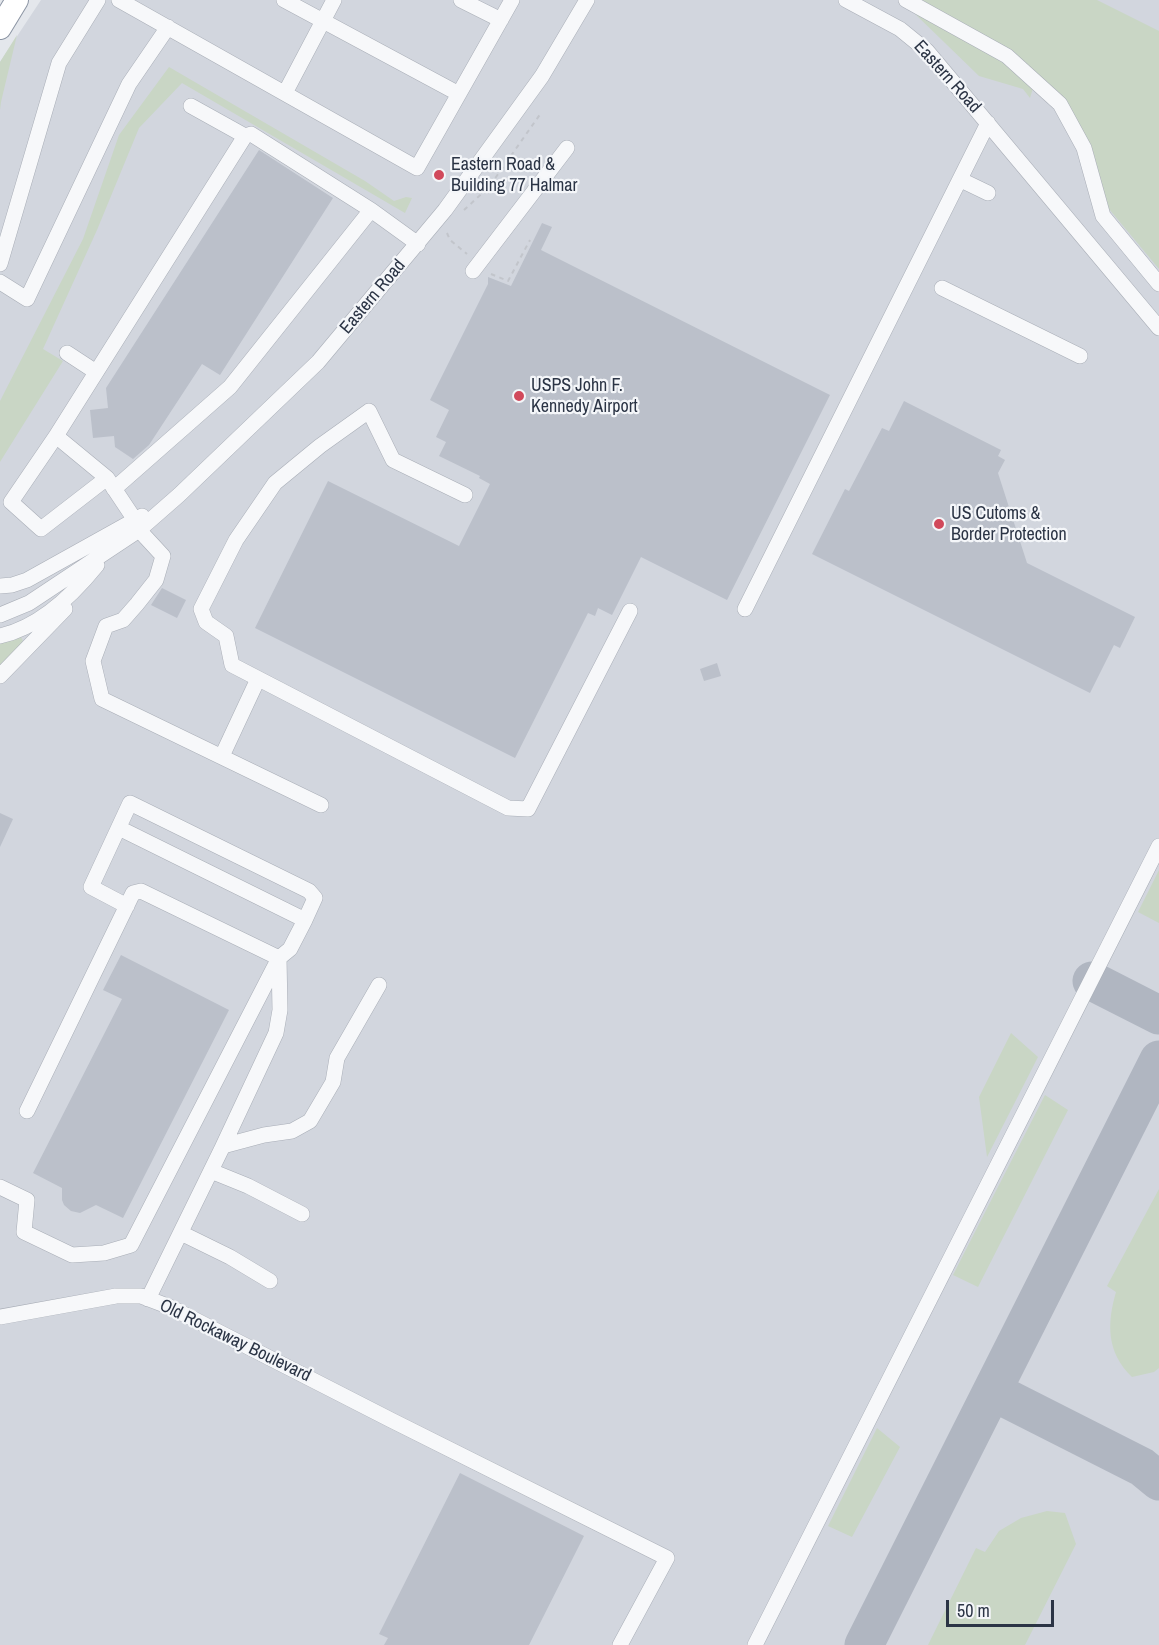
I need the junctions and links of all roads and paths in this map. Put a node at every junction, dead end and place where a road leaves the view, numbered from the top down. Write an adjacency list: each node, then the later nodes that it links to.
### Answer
1 (17, 0): 14 (highway)
2 (98, 0): 29 (street)
3 (119, 0): 13 (street)
4 (284, 0): 11 (street)
5 (334, 0): 11 (street)
6 (461, 0): 12 (street)
7 (512, 0): 12 (street)
8 (587, 0): 28 (street, Eastern Road)
9 (846, 0): 19 (street, Eastern Road)
10 (906, 0): 32 (street)
11 (323, 21): 15 (street); 16 (street)
12 (501, 21): 16 (street)
13 (168, 27): 15 (street); 31 (street)
14 (0, 28)
15 (285, 93): 16 (street)
16 (459, 94)
17 (191, 106): 20 (street)
18 (541, 113): 25 (path)
19 (988, 123): 22 (street); 34 (street, Eastern Road)
20 (245, 136): 24 (street); 37 (street)
21 (567, 148): 30 (street)
22 (961, 180): 23 (street); 45 (street)
23 (988, 193)
24 (371, 210): 28 (street); 39 (street)
25 (460, 213)
26 (447, 231): 30 (path)
27 (530, 240): 30 (path)
28 (418, 244): 41 (street, Eastern Road)
29 (0, 264)
30 (477, 267)
31 (0, 282)
32 (1159, 284)
33 (942, 288): 36 (street)
34 (1159, 328)
35 (68, 353): 37 (street)
36 (1080, 356)
37 (96, 372): 38 (street)
38 (56, 436): 39 (street); 39 (street)
39 (111, 483): 41 (street)
40 (465, 495): 50 (street)
41 (137, 525): 42 (street, Eastern Road); 43 (street); 51 (street)
42 (109, 551): 44 (street, Eastern Road); 47 (street, Eastern Road)
43 (0, 586)
44 (76, 591): 48 (street, Eastern Road); 49 (street)
45 (745, 609)
46 (630, 611): 50 (street)
47 (0, 615)
48 (0, 636)
49 (0, 676)
50 (258, 679): 51 (street)
51 (222, 756): 52 (street)
52 (321, 805)
53 (119, 828): 55 (street); 56 (street); 56 (street)
54 (1159, 846): 69 (street)
55 (127, 906): 57 (street); 59 (street)
56 (305, 920): 57 (street)
57 (279, 958): 60 (street); 62 (street)
58 (379, 985): 60 (street)
59 (27, 1111)
60 (223, 1146): 61 (street)
61 (211, 1171): 63 (street); 64 (street)
62 (0, 1186)
63 (302, 1214)
64 (181, 1233): 65 (street); 66 (street)
65 (270, 1281)
66 (148, 1299): 67 (street, Old Rockaway Boulevard); 68 (street, Old Rockaway Boulevard)
67 (0, 1317)
68 (620, 1645)
69 (755, 1645)

